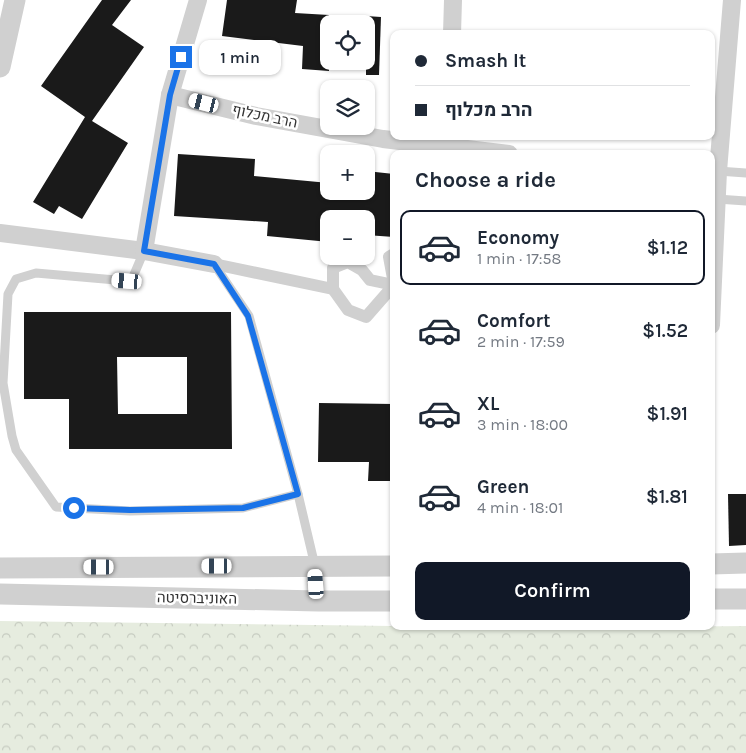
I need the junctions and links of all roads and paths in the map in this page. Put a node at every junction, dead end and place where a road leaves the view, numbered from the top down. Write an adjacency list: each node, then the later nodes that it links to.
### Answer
1 (15, 0): 6 (street)
2 (198, 0): 7 (street)
3 (453, 0): 5 (street)
4 (732, 0): 12 (street)
5 (452, 30)
6 (0, 67)
7 (170, 95): 8 (street, הרב מכלוף); 18 (street)
8 (390, 139)
9 (401, 140): 10 (street, הרב מכלוף)
10 (447, 145): 11 (street, הרב מכלוף)
11 (481, 150)
12 (718, 171): 13 (lane); 14 (street)
13 (746, 173)
14 (717, 199): 15 (lane); 17 (street)
15 (746, 201)
16 (0, 233): 18 (street)
17 (715, 241)
18 (144, 251): 19 (street); 23 (lane)
19 (214, 264): 21 (street); 23 (lane)
20 (390, 284): 21 (street)
21 (333, 289): 22 (street)
22 (390, 290)
23 (298, 494): 26 (lane)
24 (746, 563): 25 (street)
25 (715, 564)
26 (315, 566): 27 (street, האוניברסיטה); 28 (street, האוניברסיטה); 32 (lane)
27 (390, 566)
28 (0, 568)
29 (0, 594): 32 (street, האוניברסיטה)
30 (715, 599): 31 (street)
31 (746, 599)
32 (318, 601): 33 (street, האוניברסיטה)
33 (390, 601)

